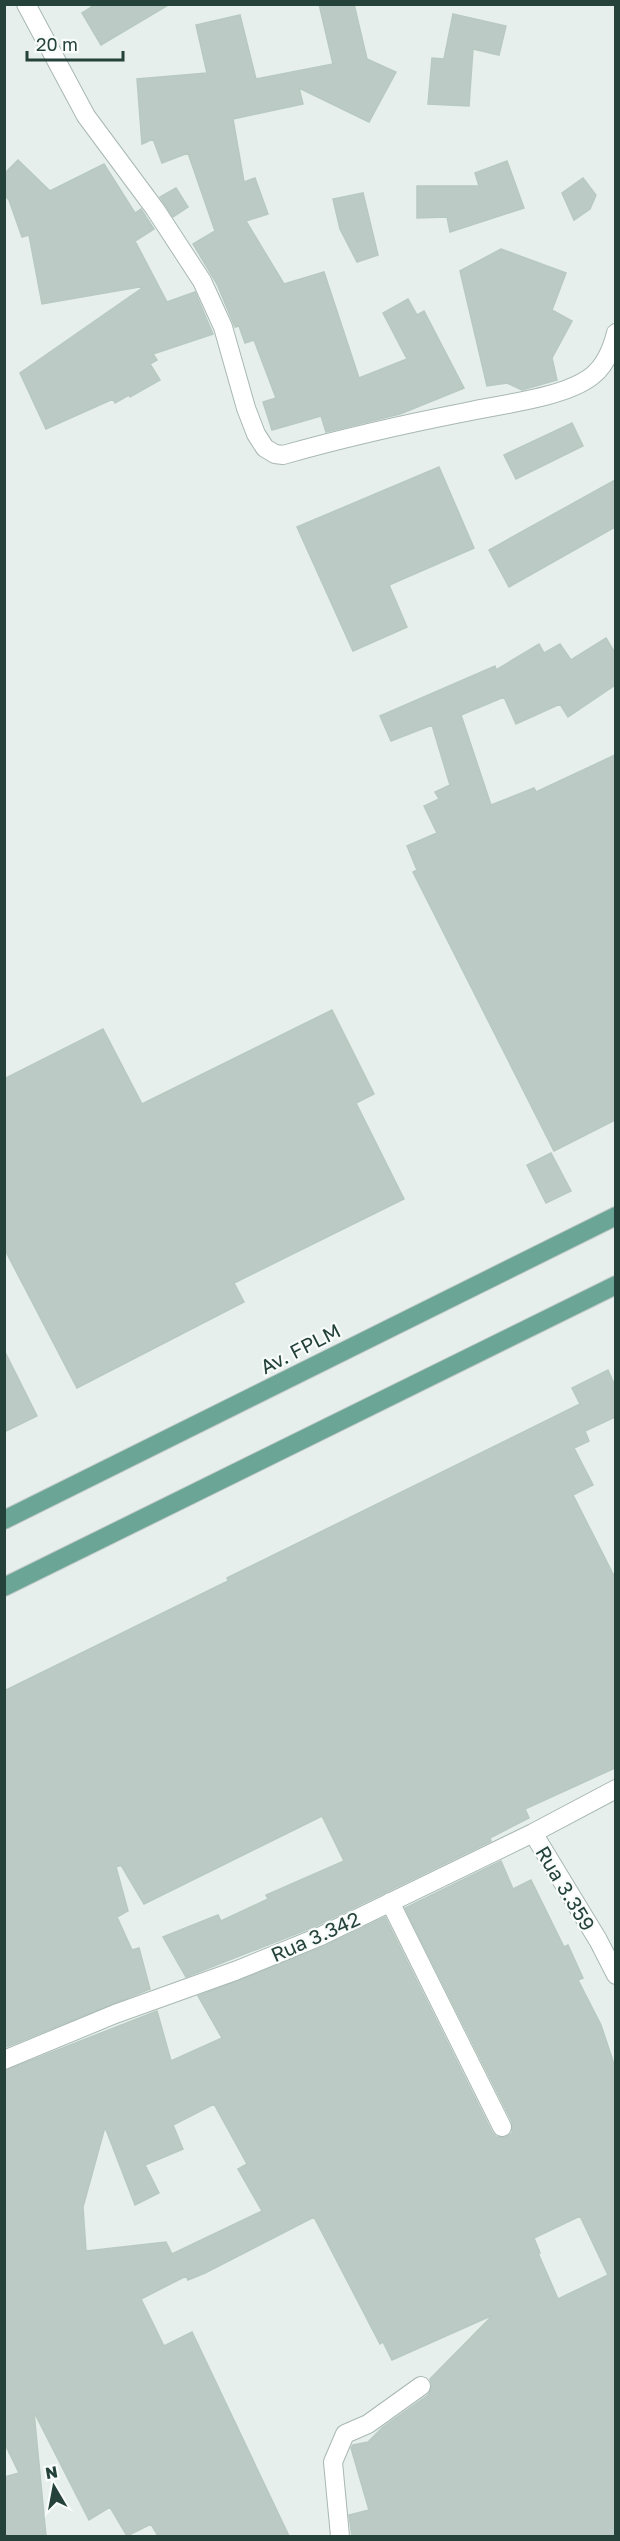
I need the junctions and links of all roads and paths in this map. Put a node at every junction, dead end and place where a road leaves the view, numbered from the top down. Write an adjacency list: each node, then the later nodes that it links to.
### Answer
1 (30, 6): 2 (street)
2 (615, 333)
3 (615, 1216): 5 (main road, Av. FPLM)
4 (615, 1285): 6 (main road)
5 (4, 1520)
6 (4, 1587)
7 (615, 1789): 8 (street, Rua 3.342)
8 (533, 1833): 9 (street, Rua 3.342); 10 (street, Rua 3.359)
9 (390, 1902): 11 (street, Rua 3.342); 12 (street)
10 (615, 1975)
11 (4, 2060)
12 (502, 2127)
13 (421, 2386): 14 (street)
14 (340, 2536)

